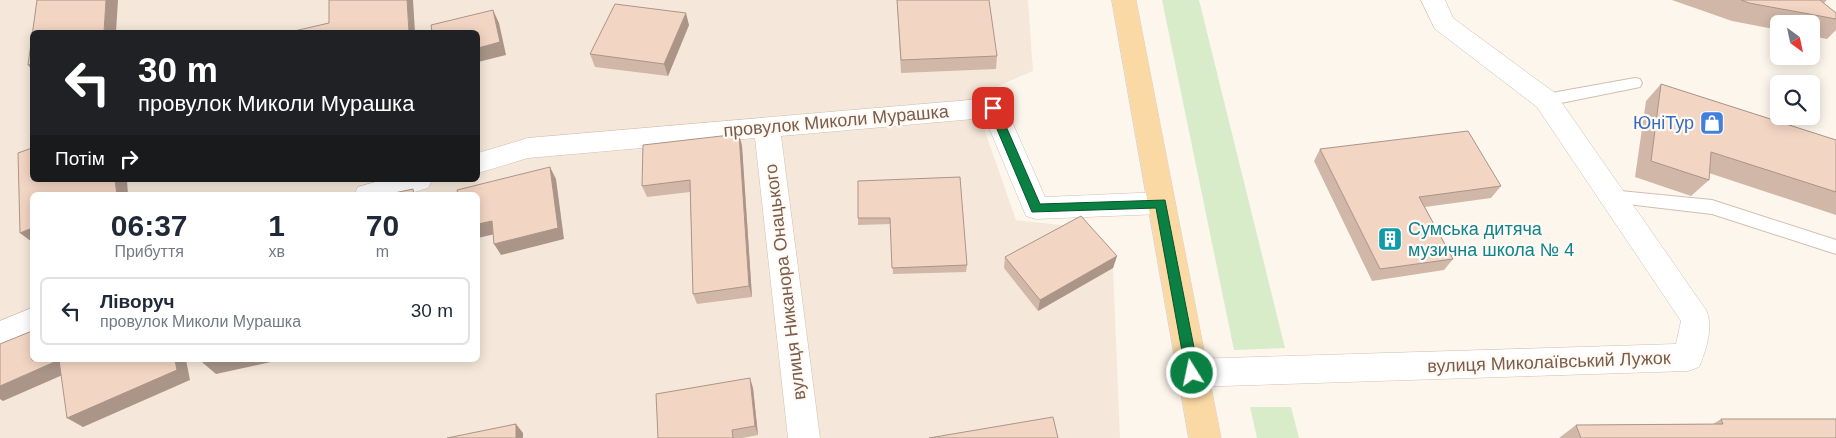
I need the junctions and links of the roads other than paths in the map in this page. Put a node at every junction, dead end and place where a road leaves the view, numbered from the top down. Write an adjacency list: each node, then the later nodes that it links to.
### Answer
1 (1124, 0): 10 (main road)
2 (1433, 0): 4 (street, вулиця Миколаївський Лужок)
3 (1636, 83): 4 (lane)
4 (1546, 100): 9 (street, вулиця Миколаївський Лужок)
5 (767, 126): 6 (street, провулок Миколи Мурашка); 10 (street, провулок Миколи Мурашка); 15 (street, вулиця Никанора Онацького)
6 (480, 162)
7 (412, 182): 8 (street)
8 (378, 192)
9 (1610, 196): 11 (lane); 14 (street, вулиця Миколаївський Лужок)
10 (1161, 203): 14 (main road)
11 (1836, 247)
12 (30, 322): 13 (street)
13 (0, 334)
14 (1192, 373): 16 (main road)
15 (804, 438)
16 (1205, 438)

